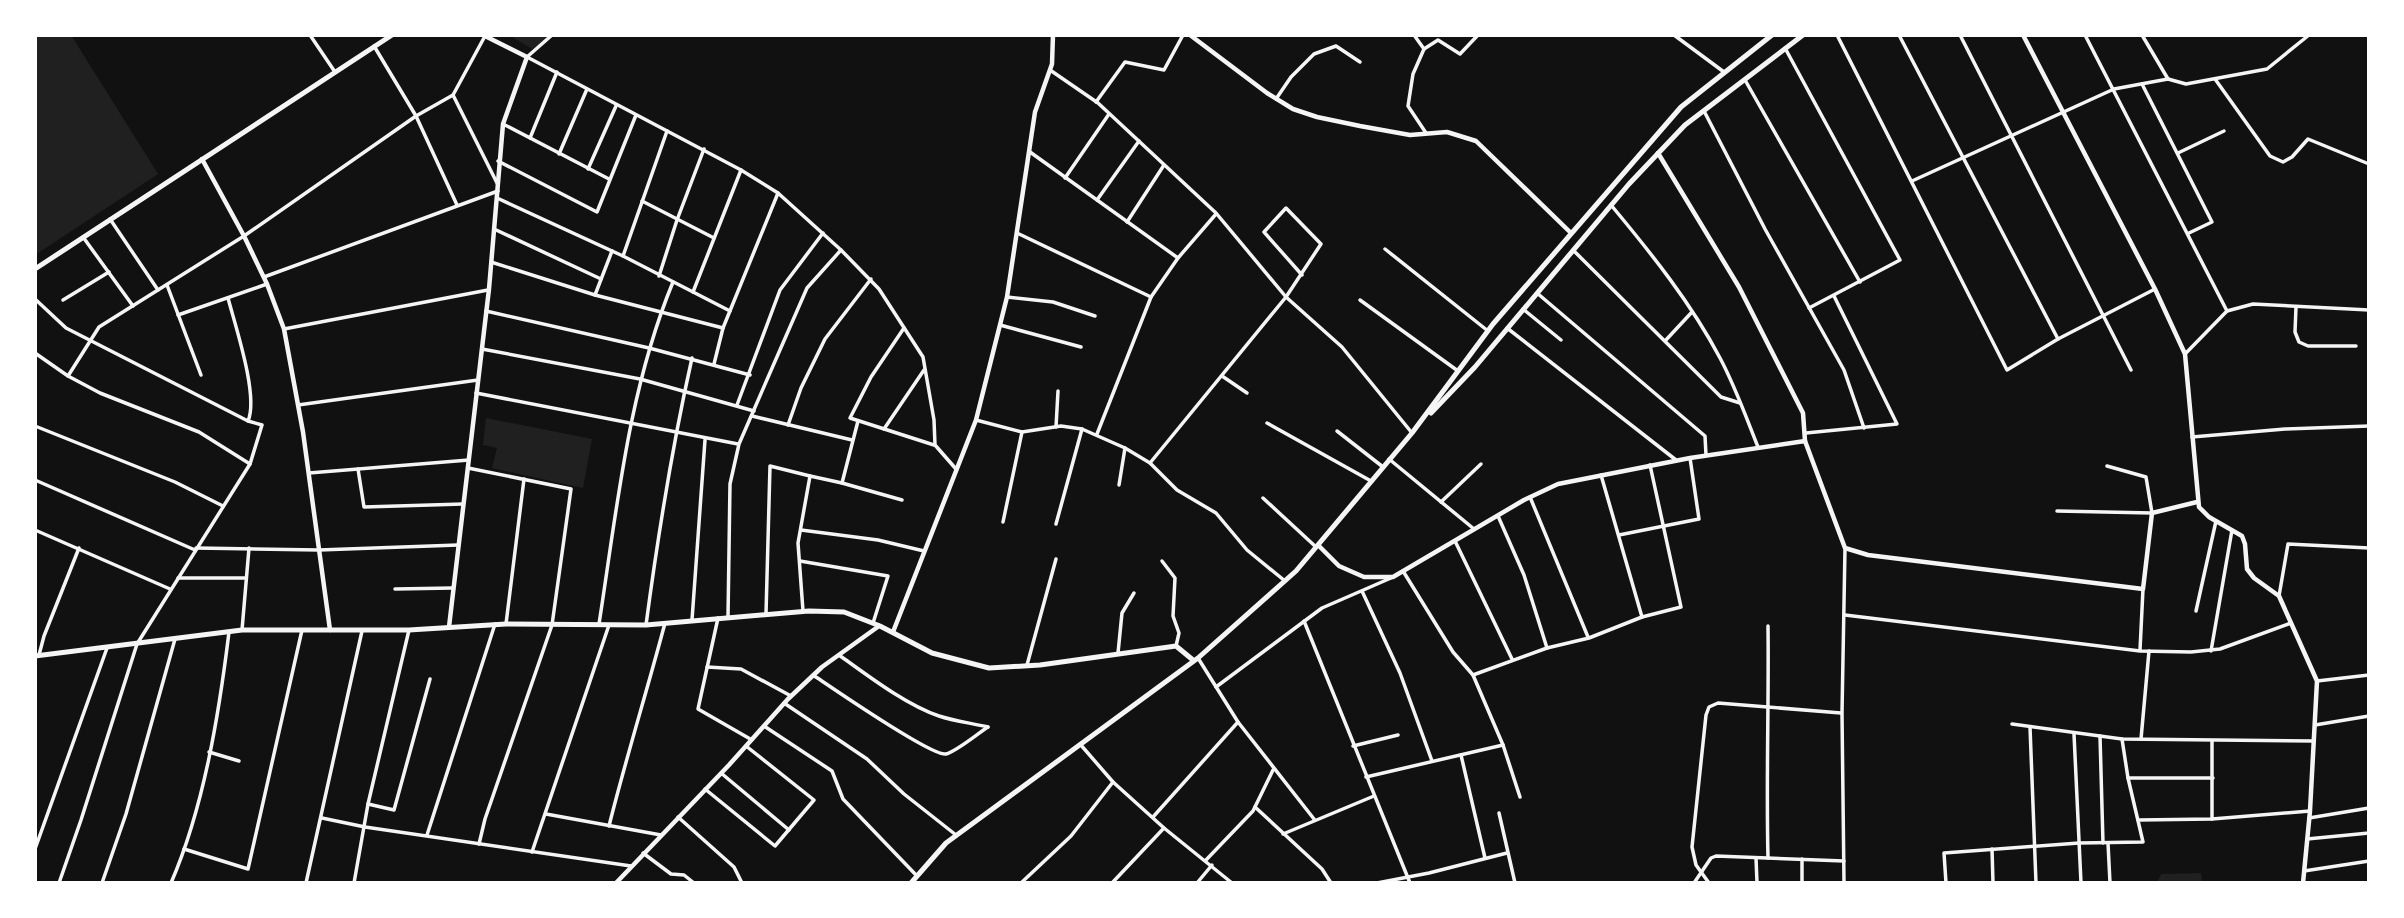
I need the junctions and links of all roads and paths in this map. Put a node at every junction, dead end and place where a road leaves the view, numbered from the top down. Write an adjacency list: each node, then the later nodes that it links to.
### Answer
1 (310, 35): 26 (street)
2 (392, 35): 20 (main road)
3 (552, 35): 23 (street)
4 (1053, 35): 25 (street)
5 (1183, 35): 37 (street)
6 (1190, 35): 36 (street)
7 (1414, 35): 22 (street)
8 (1478, 35): 22 (street)
9 (1674, 35): 28 (street)
10 (1772, 35): 28 (main road)
11 (1803, 35): 21 (main road)
12 (1837, 35): 65 (street)
13 (1899, 35): 56 (street)
14 (1960, 35): 48 (street)
15 (2023, 35): 40 (street)
16 (2085, 35): 34 (street)
17 (2142, 35): 30 (street)
18 (2309, 35): 31 (street)
19 (484, 36): 23 (street); 35 (street)
20 (374, 46): 26 (main road); 43 (street)
21 (1785, 48): 29 (main road); 101 (street)
22 (1424, 49): 47 (street)
23 (527, 57): 27 (street); 44 (street)
24 (1360, 62): 36 (street)
25 (1050, 70): 37 (street); 52 (street)
26 (335, 72): 57 (main road)
27 (557, 72): 33 (street); 49 (street)
28 (1724, 72): 81 (main road)
29 (1745, 79): 39 (main road); 101 (street)
30 (2168, 79): 31 (street); 32 (street)
31 (2215, 79): 59 (street)
32 (2142, 84): 34 (street); 54 (street)
33 (587, 89): 38 (street); 55 (street)
34 (2114, 89): 40 (street); 82 (street)
35 (453, 95): 43 (street); 66 (street)
36 (1276, 99): 47 (street)
37 (1096, 102): 41 (street)
38 (616, 106): 42 (street); 61 (street)
39 (1704, 111): 53 (main road); 120 (street)
40 (2064, 113): 48 (street); 105 (street)
41 (1110, 114): 50 (street); 63 (street)
42 (636, 115): 45 (street); 64 (street)
43 (416, 116): 72 (street); 83 (street)
44 (503, 124): 49 (street); 58 (street)
45 (667, 131): 51 (street); 70 (street)
46 (2224, 131): 54 (street)
47 (1426, 133): 81 (street)
48 (2011, 136): 56 (street); 130 (street)
49 (530, 138): 55 (street)
50 (1139, 141): 60 (street); 71 (street)
51 (704, 149): 62 (street); 76 (street)
52 (1030, 152): 63 (street); 80 (street)
53 (1658, 153): 73 (main road); 183 (street)
54 (2179, 153): 82 (street)
55 (559, 154): 61 (street)
56 (1964, 158): 65 (street); 137 (street)
57 (202, 159): 75 (main road); 83 (street)
58 (498, 161): 64 (street); 66 (street)
59 (2369, 164)
60 (1164, 165): 74 (street); 77 (street)
61 (589, 169): 64 (street)
62 (741, 170): 68 (street); 85 (street)
63 (1065, 177): 71 (street)
64 (609, 179)
65 (1912, 181): 137 (street)
66 (498, 183): 67 (street)
67 (498, 191): 69 (street); 72 (street)
68 (778, 193): 79 (street); 125 (street)
69 (497, 198): 78 (street); 89 (street)
70 (641, 201): 76 (street); 90 (street)
71 (1097, 201): 77 (street)
72 (457, 205): 97 (street)
73 (1611, 205): 88 (main road); 127 (street)
74 (1216, 213): 91 (street); 113 (street)
75 (110, 219): 84 (main road); 106 (street)
76 (677, 220): 85 (street); 96 (street)
77 (1127, 222): 91 (street)
78 (494, 229): 92 (street); 98 (street)
79 (823, 233): 87 (street); 153 (street)
80 (1017, 233): 111 (street); 112 (street)
81 (1572, 233): 136 (main road)
82 (2188, 233): 126 (street)
83 (244, 236): 97 (street); 102 (street)
84 (83, 237): 93 (main road); 94 (street)
85 (714, 239): 107 (street)
86 (1385, 249): 136 (street)
87 (841, 250): 99 (street); 165 (street)
88 (1573, 250): 108 (main road); 140 (street)
89 (612, 251): 90 (street); 98 (street)
90 (623, 256): 96 (street)
91 (1178, 258): 112 (street)
92 (491, 262): 104 (street); 109 (street)
93 (35, 269)
94 (108, 272): 116 (street); 118 (street)
95 (1302, 275): 95 (street); 113 (street)
96 (660, 276): 100 (street)
97 (264, 278): 103 (street)
98 (601, 279): 109 (street)
99 (871, 279): 133 (street); 172 (street)
100 (673, 282): 107 (street); 124 (street)
101 (1860, 282): 110 (street)
102 (167, 284): 106 (street); 128 (street)
103 (267, 284): 114 (street); 135 (street)
104 (489, 289): 123 (street); 135 (street)
105 (2155, 289): 130 (street); 146 (street)
106 (158, 290): 118 (street)
107 (693, 292): 125 (street)
108 (1537, 293): 121 (main road); 193 (street)
109 (595, 295): 124 (street)
110 (1834, 296): 120 (street); 176 (street)
111 (1007, 297): 129 (street); 131 (street)
112 (1151, 297): 184 (street)
113 (1286, 297): 155 (street); 182 (street)
114 (228, 298): 128 (street); 167 (street)
115 (35, 299): 139 (street)
116 (63, 300)
117 (1360, 300): 150 (street)
118 (133, 306): 139 (street)
119 (2295, 307): 122 (street); 126 (street); 141 (street)
120 (1810, 308): 176 (street)
121 (1523, 309): 134 (main road); 138 (street)
122 (2369, 310)
123 (486, 311): 143 (street); 144 (street)
124 (661, 311): 132 (street); 143 (street)
125 (730, 311): 132 (street)
126 (2227, 311): 146 (street)
127 (1692, 312): 140 (street); 162 (street)
128 (178, 315): 152 (street)
129 (1095, 316)
130 (2104, 316): 137 (street); 151 (street)
131 (1000, 325): 142 (street); 169 (street)
132 (723, 328): 148 (street)
133 (904, 328): 149 (street); 168 (street)
134 (1507, 328): 182 (main road); 197 (street)
135 (284, 329): 163 (street)
136 (1488, 331): 150 (main road)
137 (2058, 339)
138 (1561, 340)
139 (90, 341): 154 (street); 167 (street)
140 (1665, 341): 162 (street)
141 (2356, 346)
142 (1081, 347)
143 (649, 348): 147 (street); 157 (street)
144 (482, 349): 156 (street); 157 (street)
145 (35, 353): 154 (street)
146 (2185, 354): 185 (street)
147 (692, 358): 148 (street); 158 (street)
148 (714, 364): 153 (street)
149 (925, 369): 177 (street); 190 (street)
150 (1458, 370): 182 (main road)
151 (2131, 370)
152 (201, 375)
153 (750, 375): 164 (street)
154 (68, 376): 199 (street)
155 (1222, 376): 161 (street); 198 (street)
156 (478, 380): 160 (street); 163 (street)
157 (640, 380): 158 (street); 170 (street)
158 (684, 391): 164 (street); 180 (street)
159 (1058, 391): 175 (street)
160 (476, 393): 170 (street); 196 (street)
161 (1247, 393)
162 (1740, 404): 191 (street)
163 (298, 405): 207 (street)
164 (737, 405): 165 (street)
165 (754, 411): 166 (street)
166 (752, 416): 172 (street); 189 (street)
167 (248, 421): 199 (street)
168 (858, 421): 177 (street); 187 (street)
169 (976, 421): 181 (street); 206 (street)
170 (630, 423): 180 (street); 275 (street)
171 (1267, 423): 212 (street)
172 (788, 425): 187 (street)
173 (35, 426): 221 (street)
174 (2369, 426): 185 (street)
175 (1056, 427): 178 (street); 181 (street)
176 (1864, 428): 183 (street)
177 (884, 429): 190 (street)
178 (1082, 429): 184 (street); 227 (street)
179 (1337, 431): 203 (street)
180 (675, 432): 186 (street); 277 (street)
181 (1022, 432): 226 (street)
182 (1412, 433): 195 (main road)
183 (1806, 433): 188 (street)
184 (1097, 435): 192 (street)
185 (2192, 437): 219 (street)
186 (705, 439): 189 (street); 267 (street)
187 (852, 440): 213 (street)
188 (1805, 441): 191 (street); 240 (street)
189 (739, 444): 264 (street)
190 (935, 445): 206 (street)
191 (1758, 447): 193 (street)
192 (1125, 448): 198 (street); 214 (street)
193 (1706, 455): 194 (street)
194 (1690, 458): 197 (street); 228 (street)
195 (1390, 459): 203 (main road); 218 (street)
196 (469, 460): 204 (street); 205 (street)
197 (1676, 460): 201 (street)
198 (1150, 463): 252 (street)
199 (250, 464): 221 (street)
200 (1481, 464): 218 (street)
201 (1650, 465): 208 (street); 228 (street)
202 (2107, 466): 223 (street)
203 (1383, 467): 212 (main road)
204 (468, 468): 210 (street); 220 (street)
205 (358, 469): 207 (street); 220 (street)
206 (956, 469): 244 (street)
207 (309, 473): 243 (street)
208 (1601, 475): 215 (street); 233 (street)
209 (810, 476): 213 (street); 231 (street); 262 (street)
210 (524, 479): 273 (street); 274 (street)
211 (35, 480): 242 (street)
212 (1371, 481): 237 (main road)
213 (842, 483): 217 (street)
214 (1119, 485)
215 (1530, 497): 224 (street); 288 (street)
216 (1263, 498): 237 (street)
217 (902, 500)
218 (1441, 502): 229 (street)
219 (2197, 502): 223 (street); 225 (street)
220 (463, 504): 236 (street)
221 (223, 506): 242 (street)
222 (2057, 511): 223 (street)
223 (2152, 513): 256 (street)
224 (1498, 516): 229 (street); 293 (street)
225 (2216, 521): 232 (street); 261 (street)
226 (1003, 522)
227 (1056, 524)
228 (1662, 525): 233 (street); 265 (street)
229 (1475, 529): 235 (street)
230 (36, 530): 234 (street); 238 (street)
231 (801, 530): 244 (street); 246 (street)
232 (2232, 530): 259 (street); 296 (street)
233 (1619, 535): 265 (street)
234 (35, 540)
235 (1455, 541): 248 (street); 301 (street)
236 (458, 545): 243 (street); 253 (street)
237 (1317, 546): 249 (street); 252 (main road)
238 (79, 548): 254 (street); 299 (street)
239 (249, 548): 242 (street); 243 (street); 251 (street)
240 (1845, 548): 256 (street); 263 (street)
241 (2369, 548): 259 (street)
242 (196, 549): 250 (street)
243 (319, 550): 283 (street)
244 (924, 551): 287 (street)
245 (1056, 559): 302 (street)
246 (800, 561): 260 (street); 270 (street)
247 (1162, 561): 291 (street)
248 (1403, 571): 249 (street); 305 (street)
249 (1393, 577): 257 (street)
250 (177, 578): 251 (street); 254 (street)
251 (246, 578): 281 (street)
252 (1285, 581): 300 (main road)
253 (453, 588): 255 (street); 280 (street)
254 (170, 589): 290 (street)
255 (395, 589)
256 (2143, 589): 294 (street)
257 (1362, 591): 268 (street); 335 (street)
258 (1135, 593): 298 (street)
259 (2279, 596): 271 (street)
260 (803, 611): 262 (main road); 270 (main road)
261 (2196, 611)
262 (766, 614): 264 (main road)
263 (1845, 615): 294 (street); 313 (street)
264 (729, 617): 266 (main road)
265 (1642, 617): 288 (street)
266 (718, 618): 267 (main road); 303 (street)
267 (692, 620): 269 (main road)
268 (1304, 621): 309 (street); 331 (street)
269 (665, 623): 277 (main road); 358 (street)
270 (873, 623): 278 (main road)
271 (2291, 623): 296 (street); 308 (street)
272 (495, 624): 273 (main road); 280 (main road); 364 (street)
273 (506, 624): 274 (main road)
274 (552, 625): 275 (main road); 370 (street)
275 (599, 625): 276 (main road)
276 (609, 625): 277 (main road); 350 (street)
277 (646, 625)
278 (880, 626): 287 (main road); 297 (street)
279 (1768, 626): 312 (street)
280 (449, 627): 285 (main road)
281 (242, 630): 282 (main road); 286 (main road)
282 (302, 631): 283 (main road); 373 (street)
283 (330, 631): 284 (main road)
284 (362, 631): 285 (main road); 353 (street)
285 (409, 631): 345 (street)
286 (229, 632): 289 (main road); 332 (street)
287 (893, 632): 302 (main road)
288 (1588, 638): 293 (street)
289 (176, 639): 290 (main road); 393 (street)
290 (137, 644): 292 (main road); 392 (street)
291 (1176, 646): 298 (main road); 300 (main road)
292 (107, 648): 299 (main road); 372 (street)
293 (1547, 648): 301 (street)
294 (2140, 651): 295 (street)
295 (2149, 651): 296 (street); 324 (street)
296 (2211, 651)
297 (839, 655): 304 (street); 304 (street)
298 (1118, 655): 302 (main road)
299 (37, 656)
300 (1196, 659): 309 (street); 328 (main road)
301 (1513, 660): 305 (street)
302 (1026, 666)
303 (707, 667): 310 (street); 325 (street)
304 (813, 675): 310 (street)
305 (1473, 675): 329 (street)
306 (2369, 675): 308 (street)
307 (430, 679): 345 (street)
308 (2317, 681): 317 (street)
309 (1216, 687): 315 (street)
310 (791, 696): 311 (street)
311 (784, 703): 318 (street); 366 (street)
312 (1769, 707): 313 (street); 380 (street); 388 (street)
313 (1842, 713): 383 (street)
314 (2369, 716): 317 (street)
315 (1238, 722): 336 (street); 352 (street)
316 (2012, 724): 319 (street)
317 (2315, 725): 327 (street)
318 (764, 726): 325 (street); 389 (street)
319 (2030, 727): 320 (street); 371 (street)
320 (2074, 734): 322 (street); 368 (street)
321 (1398, 735): 331 (street)
322 (2100, 736): 323 (street); 369 (street)
323 (2122, 738): 324 (street); 339 (street)
324 (2141, 739): 326 (street)
325 (751, 740): 330 (street)
326 (2212, 741): 327 (street); 340 (street)
327 (2314, 741): 348 (street)
328 (1080, 744): 341 (street); 366 (main road)
329 (1503, 745): 333 (street); 344 (street)
330 (746, 746): 337 (street); 361 (street)
331 (1353, 746): 338 (street)
332 (209, 752): 334 (street); 373 (street)
333 (1461, 755): 335 (street); 378 (street)
334 (239, 761)
335 (1432, 761): 338 (street)
336 (1274, 770): 346 (street); 356 (street)
337 (721, 773): 342 (street); 361 (street)
338 (1366, 777): 343 (street)
339 (2128, 778): 340 (street); 357 (street)
340 (2213, 778): 355 (street)
341 (1113, 782): 352 (street); 400 (street)
342 (705, 789): 351 (street); 361 (street)
343 (1374, 796): 356 (street); 390 (street)
344 (1520, 797)
345 (368, 804): 359 (street)
346 (1255, 807): 363 (street); 382 (street)
347 (2369, 808): 354 (street)
348 (2310, 811): 354 (street); 355 (street)
349 (1499, 813): 377 (street)
350 (546, 814): 358 (street); 375 (street)
351 (678, 817): 365 (street); 398 (street)
352 (1153, 817): 360 (street)
353 (322, 818): 359 (street); 395 (street)
354 (2309, 818): 367 (street)
355 (2212, 819): 357 (street)
356 (1314, 820): 363 (street)
357 (2138, 820): 369 (street)
358 (609, 826): 365 (street)
359 (365, 827): 364 (street); 396 (street)
360 (1164, 828): 382 (street); 401 (street)
361 (789, 830)
362 (2369, 833): 367 (street)
363 (1283, 834): 404 (street)
364 (428, 835): 370 (street)
365 (661, 835): 376 (street)
366 (956, 835): 389 (main road)
367 (2307, 839): 387 (street)
368 (2079, 842): 369 (street); 371 (street); 416 (street)
369 (2105, 843): 417 (street)
370 (479, 844): 375 (street)
371 (2034, 846): 374 (street); 415 (street)
372 (35, 849)
373 (184, 849): 394 (street)
374 (1992, 849): 413 (street); 414 (street)
375 (532, 852): 386 (street)
376 (643, 853): 386 (street); 397 (street)
377 (1507, 853): 378 (street); 407 (street)
378 (1485, 858): 390 (street)
379 (1756, 858): 380 (street); 388 (street); 410 (street)
380 (1768, 858): 381 (street)
381 (1802, 859): 383 (street); 411 (street)
382 (1206, 860): 385 (street)
383 (1844, 861): 412 (street)
384 (2369, 861): 387 (street)
385 (1212, 865): 402 (street); 403 (street)
386 (631, 866): 391 (street)
387 (2304, 871): 418 (street)
388 (1701, 874): 408 (street); 409 (street)
389 (917, 876): 399 (main road)
390 (1407, 877): 405 (street); 406 (street)
391 (620, 882)
392 (59, 883)
393 (103, 883)
394 (171, 883)
395 (306, 883)
396 (354, 883)
397 (694, 883)
398 (742, 883)
399 (911, 883)
400 (1021, 883)
401 (1112, 883)
402 (1197, 883)
403 (1232, 883)
404 (1331, 883)
405 (1377, 883)
406 (1410, 883)
407 (1514, 883)
408 (1695, 883)
409 (1709, 883)
410 (1757, 883)
411 (1802, 883)
412 (1844, 883)
413 (1946, 883)
414 (1993, 883)
415 (2036, 883)
416 (2081, 883)
417 (2110, 883)
418 (2304, 883)

